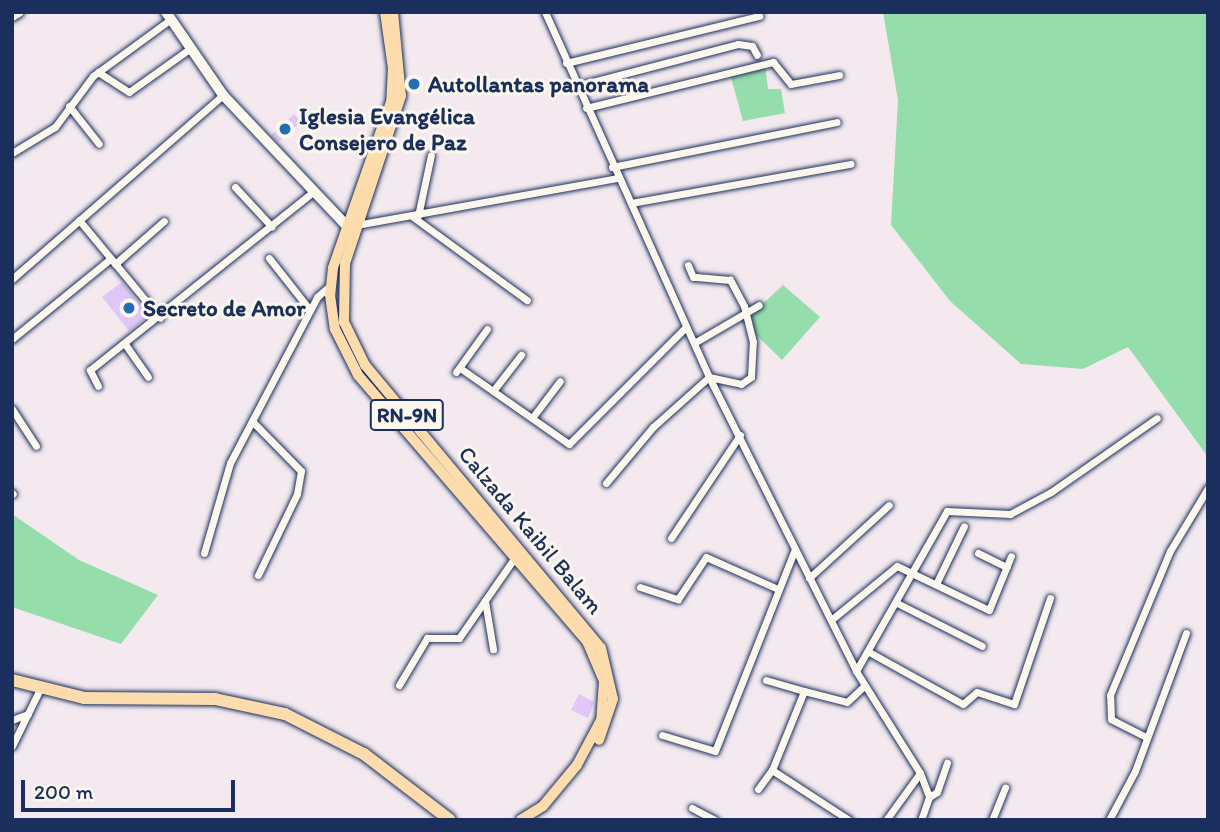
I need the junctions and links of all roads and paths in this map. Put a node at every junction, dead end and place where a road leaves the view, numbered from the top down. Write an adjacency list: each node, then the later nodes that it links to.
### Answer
1 (20, 12): 7 (street)
2 (385, 12): 30 (main road, Calzada Kaibil Balam / RN-9N)
3 (393, 12): 30 (main road, Calzada Kaibil Balam / RN-9N)
4 (545, 12): 10 (street)
5 (169, 16): 8 (street); 11 (street)
6 (759, 16): 10 (street)
7 (12, 18)
8 (191, 48): 11 (street); 14 (street)
9 (757, 55): 13 (street)
10 (566, 63): 13 (street)
11 (98, 72): 15 (street)
12 (839, 75): 16 (street)
13 (577, 86): 16 (street)
14 (223, 95): 25 (street); 28 (street)
15 (68, 106): 18 (street); 19 (street)
16 (586, 108): 22 (street)
17 (836, 122): 22 (street)
18 (99, 144)
19 (12, 153)
20 (431, 155): 27 (street)
21 (851, 164): 26 (street)
22 (612, 167): 23 (street)
23 (617, 178): 26 (street); 27 (street)
24 (235, 187): 31 (street)
25 (312, 193): 30 (street); 31 (street)
26 (631, 204): 42 (street)
27 (415, 217): 30 (street); 37 (street)
28 (79, 220): 33 (street); 35 (street)
29 (164, 221): 33 (street)
30 (352, 225): 36 (main road, Calzada Kaibil Balam / RN-9N); 97 (main road, Calzada Kaibil Balam / RN-9N)
31 (272, 227): 41 (street)
32 (269, 258): 39 (street)
33 (113, 262): 41 (street); 44 (street)
34 (688, 265): 40 (street)
35 (12, 279)
36 (331, 285): 39 (street); 68 (main road, Calzada Kaibil Balam / RN-9N)
37 (527, 300)
38 (759, 305): 40 (street)
39 (310, 310): 56 (street)
40 (746, 312): 46 (street); 49 (street)
41 (160, 318): 45 (street)
42 (686, 327): 46 (street); 54 (street)
43 (487, 328): 52 (street)
44 (12, 339)
45 (125, 344): 48 (street); 51 (street)
46 (694, 344): 49 (street)
47 (521, 355): 52 (street)
48 (148, 377)
49 (709, 377): 57 (street); 59 (street)
50 (560, 381): 54 (street)
51 (98, 386)
52 (493, 391): 54 (street)
53 (12, 409): 58 (street)
54 (532, 418)
55 (1157, 418): 70 (street)
56 (252, 421): 65 (street); 71 (street)
57 (740, 435): 63 (street); 64 (street)
58 (36, 446)
59 (606, 483)
60 (1208, 488): 94 (street)
61 (889, 505): 72 (street)
62 (964, 526): 73 (street)
63 (671, 538)
64 (795, 549): 72 (street); 75 (street)
65 (204, 553)
66 (978, 553): 69 (street)
67 (1012, 556): 69 (street)
68 (515, 557): 77 (street); 97 (main road, Calzada Kaibil Balam / RN-9N)
69 (1007, 567): 73 (street)
70 (914, 574): 73 (street); 78 (street); 79 (street)
71 (258, 575)
72 (809, 578): 79 (street)
73 (936, 584)
74 (640, 587): 75 (street)
75 (778, 589): 93 (street)
76 (1050, 598): 83 (street)
77 (485, 600): 82 (street); 87 (street)
78 (897, 603): 81 (street); 83 (street)
79 (831, 620): 84 (street)
80 (1186, 633): 94 (street)
81 (982, 646)
82 (492, 649)
83 (869, 652): 84 (street)
84 (856, 671): 88 (street)
85 (12, 680): 89 (highway)
86 (766, 680): 90 (street)
87 (399, 685)
88 (864, 686): 90 (street); 99 (street)
89 (40, 689): 91 (street); 105 (highway)
90 (804, 691): 98 (street)
91 (28, 714): 92 (street); 95 (street)
92 (12, 720)
93 (662, 735)
94 (1146, 737): 112 (street)
95 (12, 746)
96 (947, 763): 102 (street)
97 (577, 765): 104 (main road, Calzada Kaibil Balam / RN-9N)
98 (772, 770): 101 (street); 108 (street)
99 (920, 773): 102 (street); 109 (street)
100 (1005, 788): 111 (street)
101 (758, 789)
102 (929, 797): 110 (street)
103 (692, 808): 107 (street)
104 (536, 816): 106 (main road, Calzada Kaibil Balam / RN-9N)
105 (450, 820)
106 (521, 820)
107 (715, 820)
108 (849, 820)
109 (886, 820)
110 (921, 820)
111 (992, 820)
112 (1109, 820)

